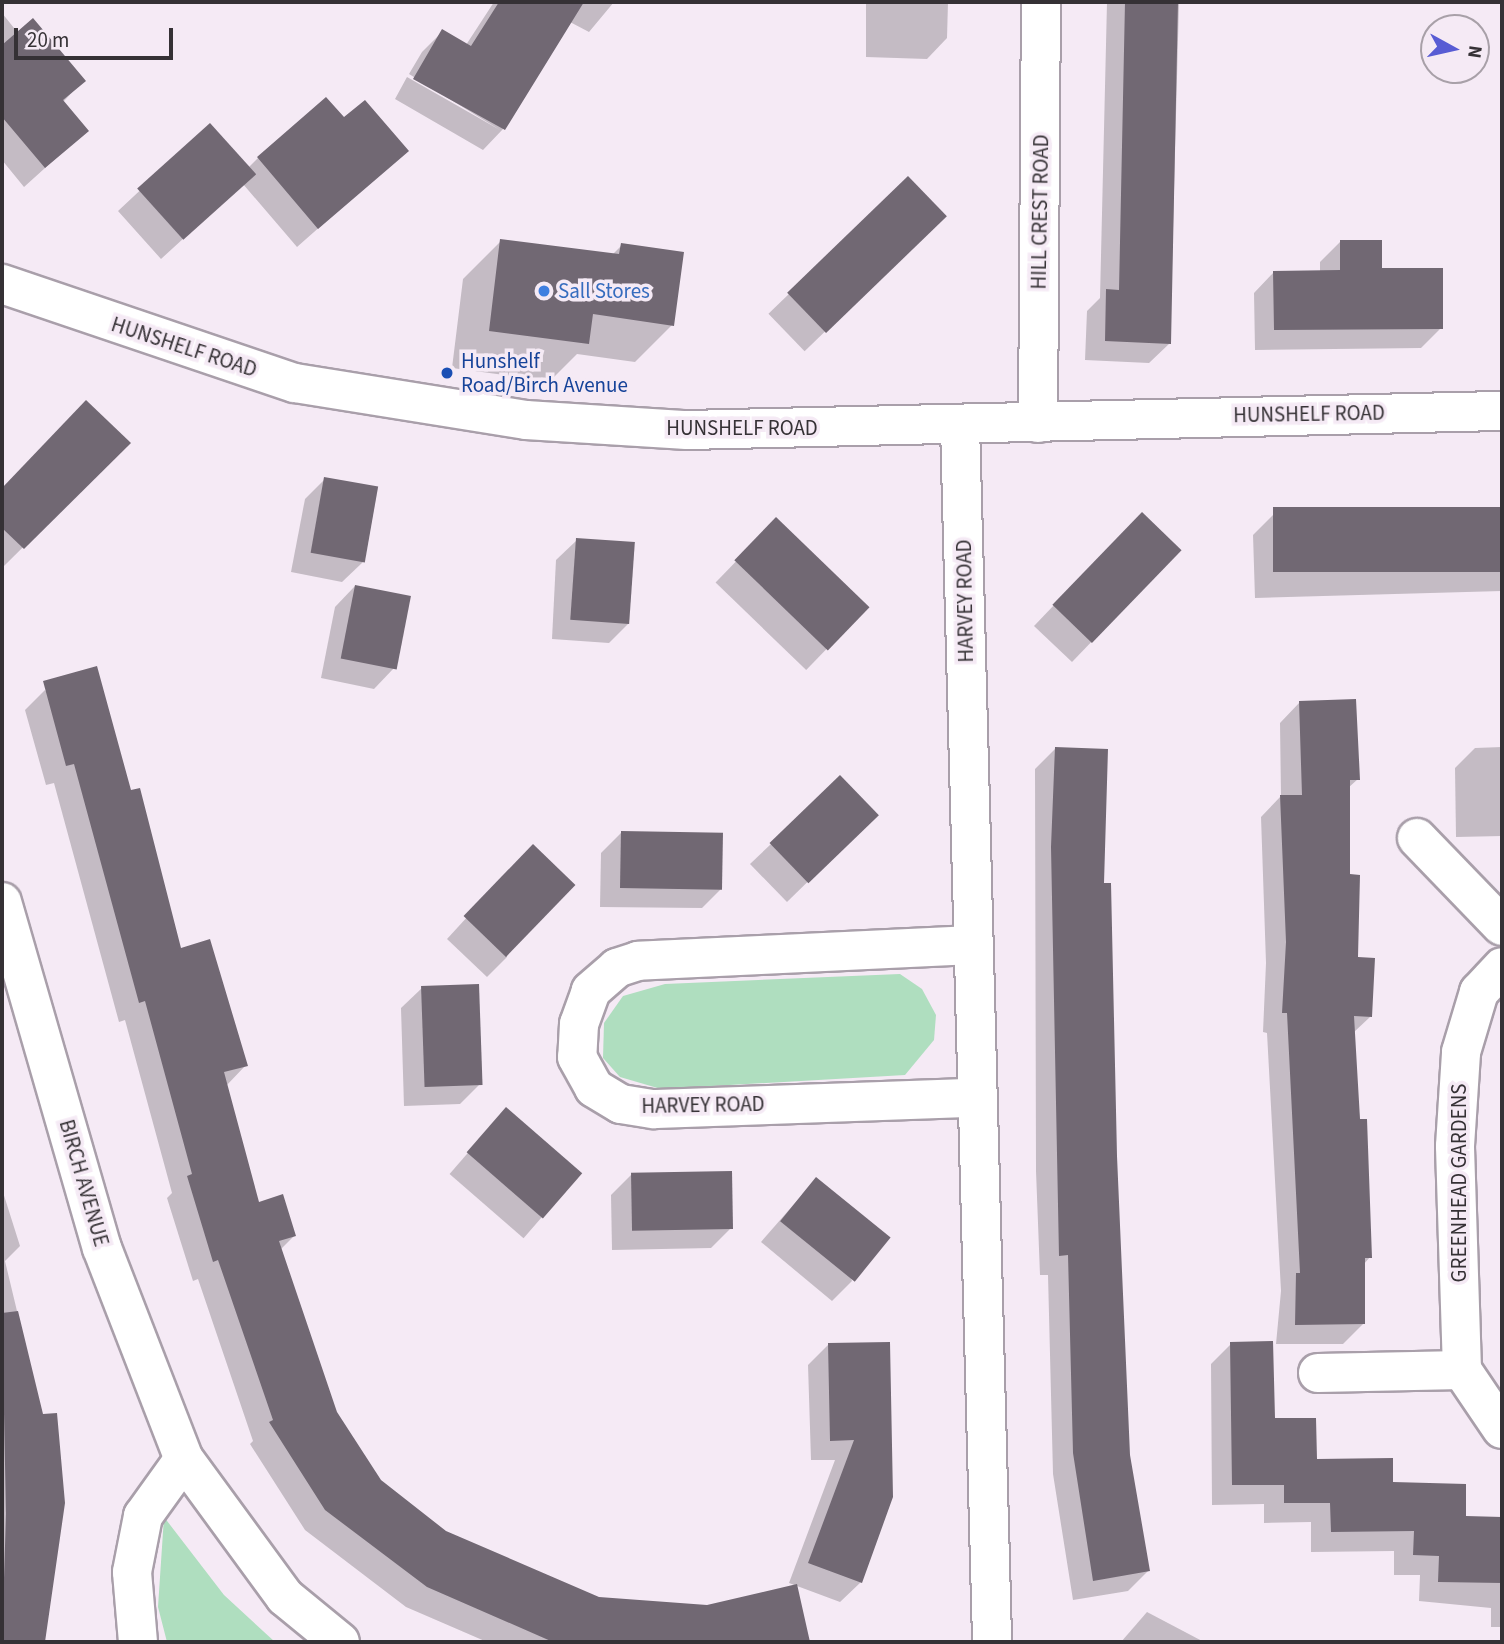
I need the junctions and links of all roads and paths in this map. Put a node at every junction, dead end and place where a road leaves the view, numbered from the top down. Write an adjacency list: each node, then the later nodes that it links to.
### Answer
1 (1041, 2): 4 (street, HILL CREST ROAD)
2 (2, 284): 5 (street, HUNSHELF ROAD)
3 (1502, 411): 4 (street, HUNSHELF ROAD)
4 (1038, 423): 5 (street, HUNSHELF ROAD)
5 (960, 425): 9 (street, HARVEY ROAD)
6 (1418, 838): 8 (street)
7 (2, 902): 15 (street, BIRCH AVENUE)
8 (1502, 926)
9 (973, 945): 11 (street, HARVEY ROAD); 11 (street, HARVEY ROAD)
10 (1502, 967): 12 (street, GREENHEAD GARDENS)
11 (976, 1098): 18 (street, HARVEY ROAD)
12 (1462, 1370): 13 (street); 14 (street)
13 (1318, 1373)
14 (1502, 1429)
15 (184, 1459): 16 (street); 17 (street, BIRCH AVENUE)
16 (138, 1642)
17 (340, 1642)
18 (992, 1642)

